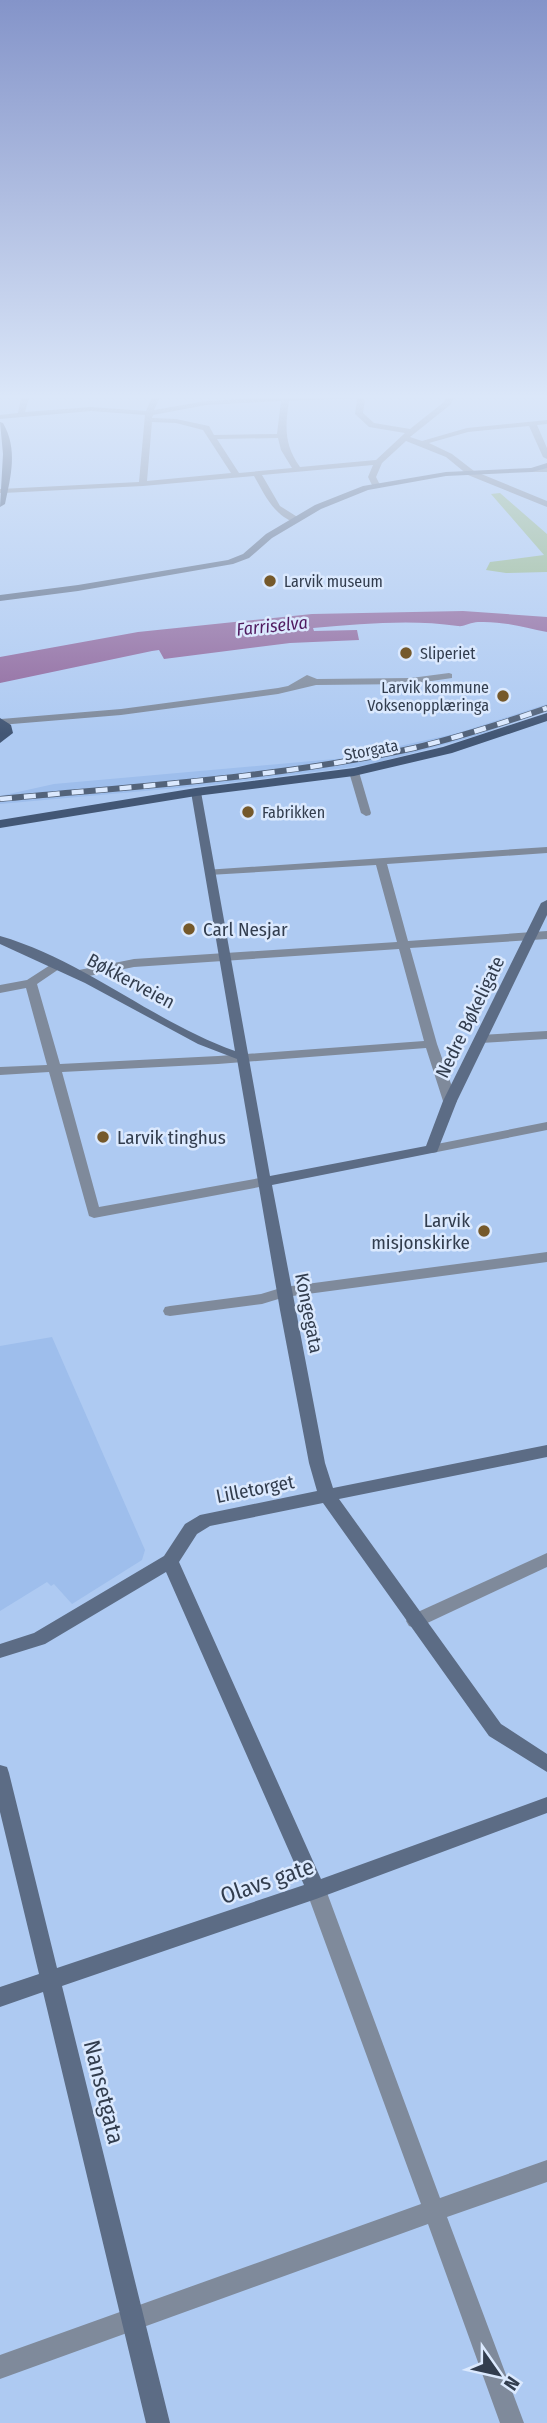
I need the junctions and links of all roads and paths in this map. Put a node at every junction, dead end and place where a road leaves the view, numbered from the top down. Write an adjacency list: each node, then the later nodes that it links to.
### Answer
1 (279, 508): 3 (street)
2 (318, 508): 3 (main road)
3 (296, 520): 5 (main road)
4 (0, 591): 5 (main road)
5 (25, 595): 6 (main road)
6 (0, 598)
7 (449, 676): 8 (street)
8 (80, 717): 10 (street); 11 (street)
9 (547, 717): 12 (main road, Storgata)
10 (0, 722): 11 (main road)
11 (2, 738)
12 (354, 772): 13 (main road, Storgata); 14 (street)
13 (196, 792): 15 (main road, Storgata); 16 (main road, Storgata); 19 (main road, Kongegata)
14 (366, 813)
15 (0, 814)
16 (0, 824)
17 (547, 850): 18 (street)
18 (380, 860): 19 (street); 24 (street)
19 (209, 872): 25 (main road, Kongegata)
20 (547, 903): 22 (main road, Nedre Bøkeligate)
21 (547, 935): 22 (street)
22 (531, 936): 24 (street); 31 (main road, Nedre Bøkeligate)
23 (0, 940): 26 (main road, Bøkkerveien)
24 (404, 945): 25 (street); 32 (street)
25 (223, 957): 27 (street); 33 (main road, Kongegata)
26 (58, 964): 27 (main road, Bøkkerveien); 28 (street)
27 (79, 974): 33 (main road, Bøkkerveien)
28 (31, 983): 29 (street); 34 (street)
29 (0, 989)
30 (547, 1035): 31 (street)
31 (481, 1039): 36 (main road, Nedre Bøkeligate)
32 (431, 1044): 33 (street); 36 (street)
33 (242, 1057): 34 (street); 39 (main road, Kongegata)
34 (55, 1069): 35 (street); 39 (street)
35 (0, 1071)
36 (450, 1101): 38 (main road, Nedre Bøkeligate)
37 (547, 1126): 38 (street)
38 (432, 1149): 39 (main road)
39 (265, 1182): 41 (main road, Kongegata)
40 (547, 1257): 41 (street)
41 (284, 1292): 42 (street); 44 (main road, Kongegata)
42 (170, 1311)
43 (547, 1451): 44 (main road, Lilletorget)
44 (327, 1496): 46 (main road, Lilletorget); 47 (main road, Kongegata)
45 (547, 1560): 47 (street)
46 (170, 1561): 48 (main road); 52 (main road)
47 (415, 1621): 49 (main road, Kongegata)
48 (0, 1651)
49 (547, 1763)
50 (0, 1773): 53 (main road, Nansetgata)
51 (547, 1805): 52 (main road, Olavs gate)
52 (316, 1891): 53 (main road, Olavs gate); 56 (street)
53 (50, 1980): 54 (main road, Olavs gate); 57 (main road, Nansetgata)
54 (0, 1997)
55 (547, 2171): 56 (street)
56 (433, 2211): 57 (street); 60 (street)
57 (133, 2320): 58 (street); 59 (main road, Nansetgata)
58 (0, 2367)
59 (158, 2423)
60 (512, 2423)

